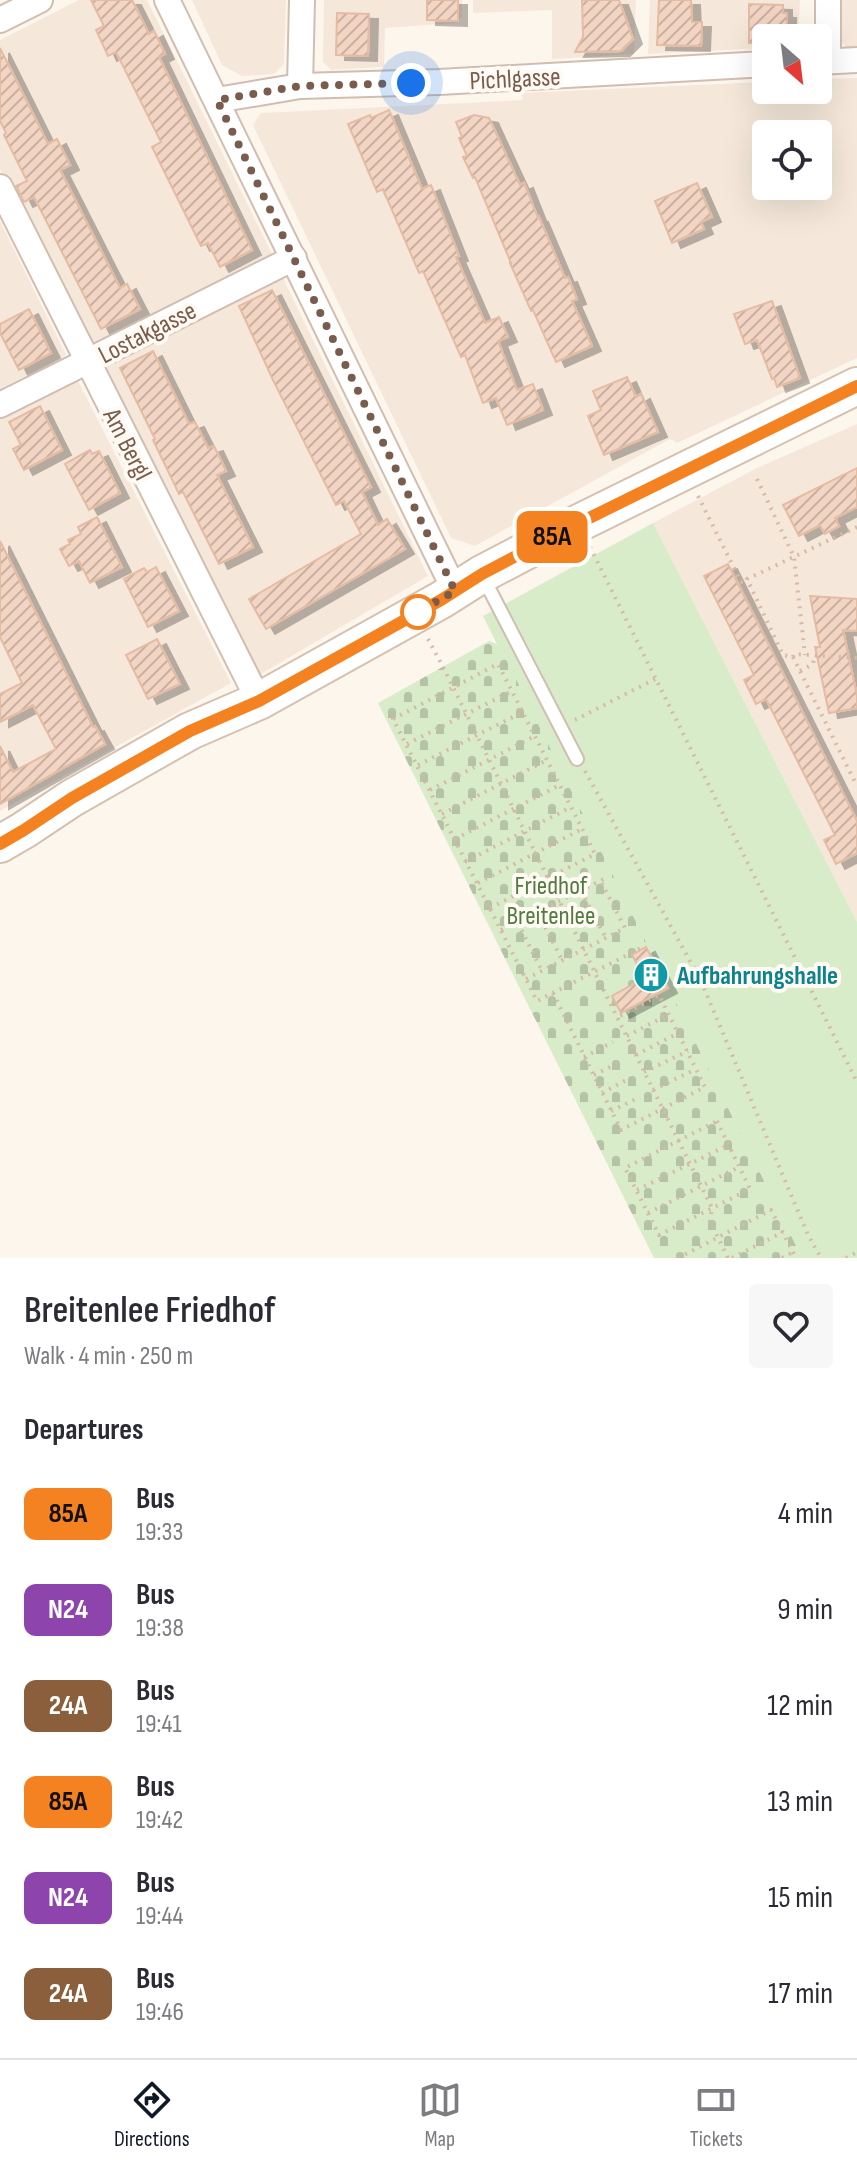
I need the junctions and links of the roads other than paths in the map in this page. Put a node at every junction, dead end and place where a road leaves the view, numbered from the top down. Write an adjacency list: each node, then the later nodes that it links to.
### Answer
1 (40, 0): 5 (street)
2 (167, 0): 11 (street)
3 (302, 0): 10 (street)
4 (828, 0): 6 (street)
5 (0, 20)
6 (826, 24)
7 (857, 60): 8 (street)
8 (832, 61)
9 (752, 65): 10 (street, Pichlgasse)
10 (300, 86): 11 (street, Pichlgasse)
11 (217, 100): 13 (street)
12 (0, 187): 14 (street, Am Bergl)
13 (294, 258): 14 (street, Lostakgasse); 17 (street)
14 (87, 363): 16 (street, Lostakgasse); 18 (street, Am Bergl)
15 (857, 386): 17 (main road)
16 (0, 405)
17 (468, 583): 18 (main road); 19 (lane)
18 (259, 701): 20 (main road)
19 (577, 759)
20 (0, 844)

